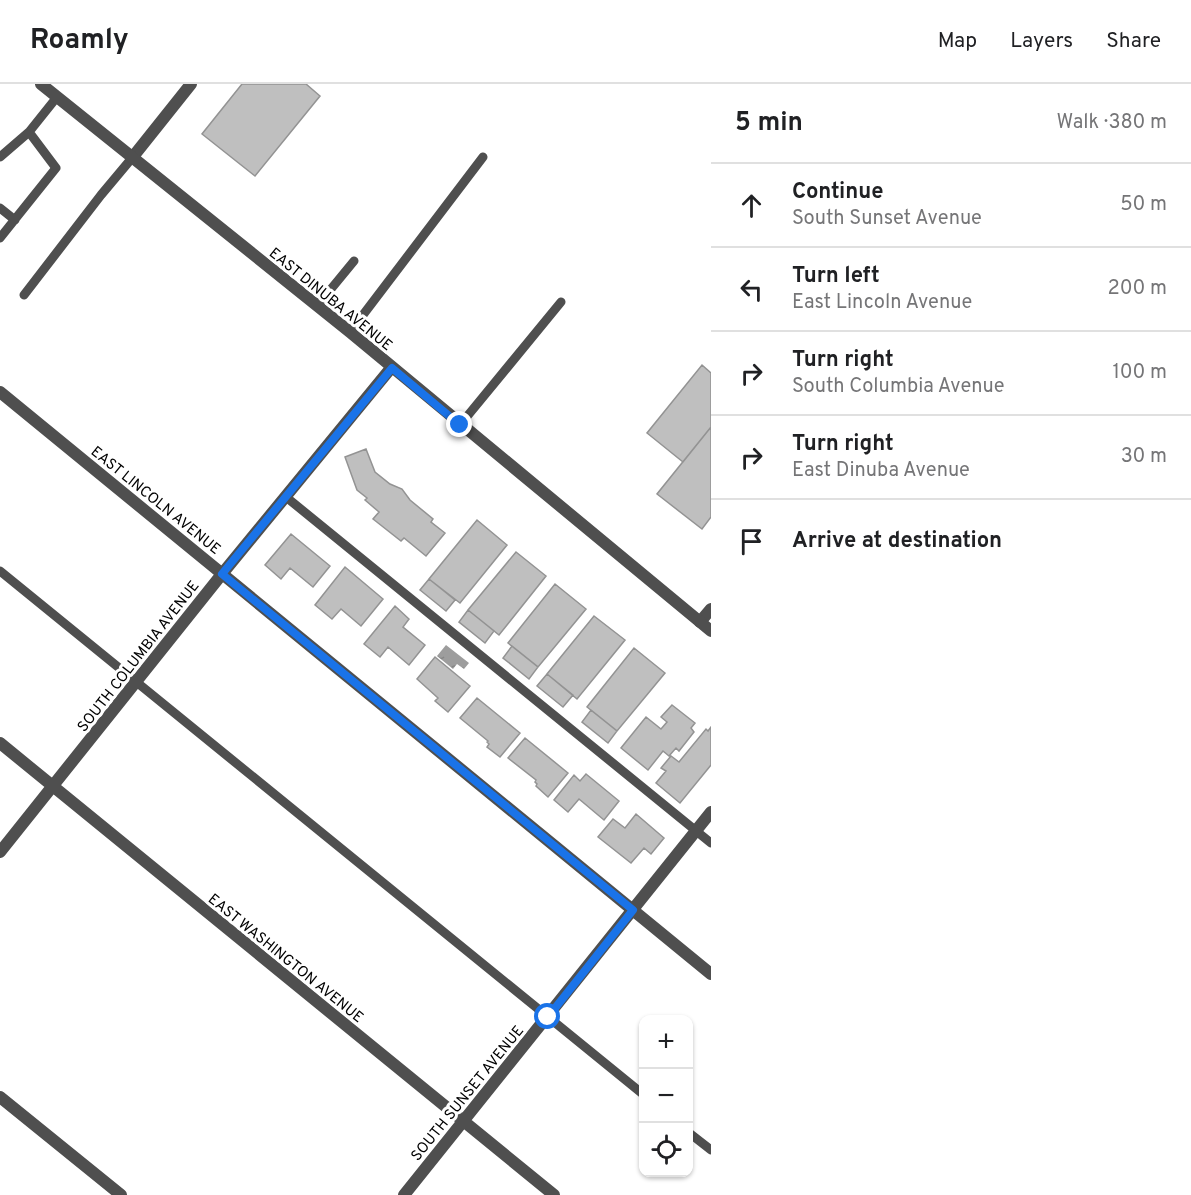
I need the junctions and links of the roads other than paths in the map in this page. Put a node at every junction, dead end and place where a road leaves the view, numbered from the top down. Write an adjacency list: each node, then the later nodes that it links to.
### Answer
1 (41, 84): 3 (street, EAST DINUBA AVENUE)
2 (191, 84): 7 (street)
3 (57, 98): 4 (lane); 7 (street, EAST DINUBA AVENUE)
4 (29, 132): 5 (lane); 9 (lane)
5 (0, 157)
6 (483, 157): 15 (lane)
7 (132, 158): 12 (lane); 14 (street, EAST DINUBA AVENUE)
8 (0, 207): 9 (lane)
9 (15, 220): 10 (lane)
10 (0, 238)
11 (354, 261): 14 (lane)
12 (24, 295)
13 (561, 302): 18 (lane)
14 (317, 306): 15 (street, EAST DINUBA AVENUE)
15 (350, 332): 16 (street, EAST DINUBA AVENUE)
16 (392, 368): 18 (street, EAST DINUBA AVENUE); 19 (street, SOUTH COLUMBIA AVENUE)
17 (0, 392): 21 (street, EAST LINCOLN AVENUE)
18 (460, 425): 23 (street, EAST DINUBA AVENUE)
19 (286, 496): 21 (street, SOUTH COLUMBIA AVENUE); 29 (lane)
20 (0, 571): 25 (lane)
21 (222, 574): 25 (street, SOUTH COLUMBIA AVENUE); 32 (street, EAST LINCOLN AVENUE)
22 (711, 609): 23 (street)
23 (700, 622): 24 (street, EAST DINUBA AVENUE)
24 (711, 631)
25 (135, 683): 27 (street, SOUTH COLUMBIA AVENUE); 34 (lane)
26 (0, 743): 27 (street, EAST WASHINGTON AVENUE)
27 (53, 787): 31 (street, SOUTH COLUMBIA AVENUE); 37 (street, EAST WASHINGTON AVENUE)
28 (711, 812): 29 (street, SOUTH SUNSET AVENUE)
29 (696, 831): 30 (lane); 32 (street, SOUTH SUNSET AVENUE)
30 (711, 843)
31 (0, 852)
32 (633, 910): 33 (street, EAST LINCOLN AVENUE); 34 (street, SOUTH SUNSET AVENUE)
33 (711, 974)
34 (548, 1017): 35 (lane); 37 (street, SOUTH SUNSET AVENUE)
35 (639, 1091)
36 (0, 1097): 40 (street)
37 (464, 1122): 41 (street, SOUTH SUNSET AVENUE); 42 (street, EAST WASHINGTON AVENUE)
38 (693, 1136): 39 (lane)
39 (711, 1150)
40 (120, 1195)
41 (404, 1195)
42 (554, 1195)

